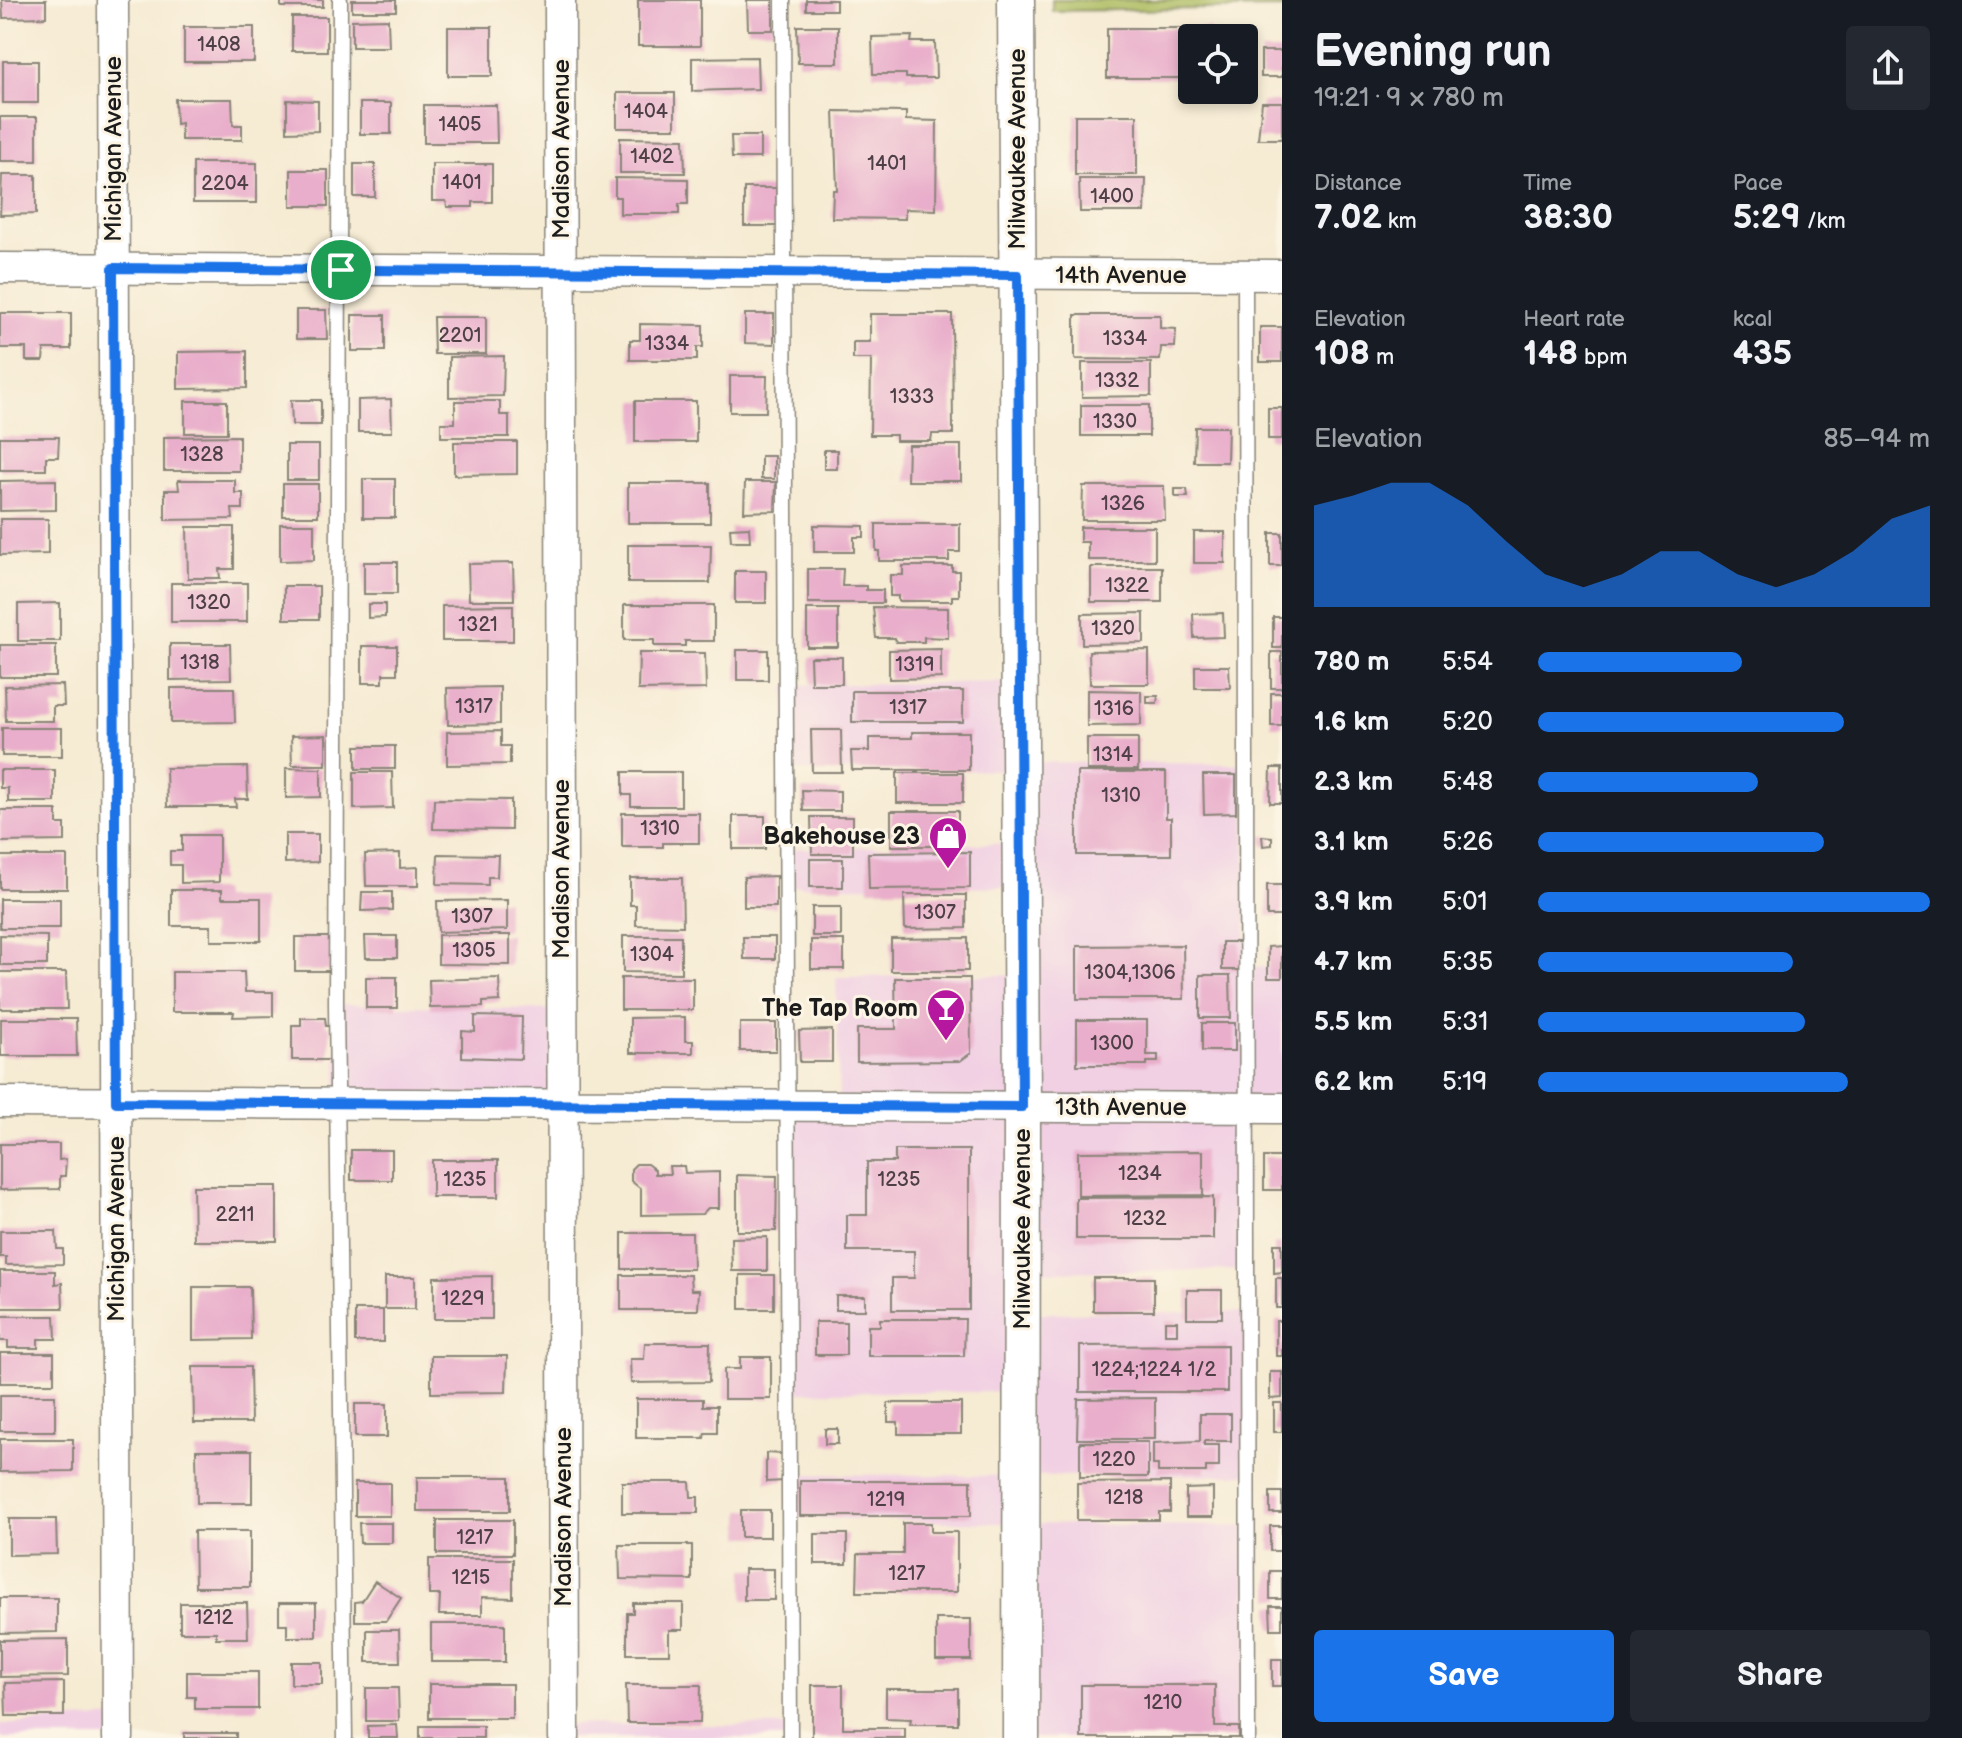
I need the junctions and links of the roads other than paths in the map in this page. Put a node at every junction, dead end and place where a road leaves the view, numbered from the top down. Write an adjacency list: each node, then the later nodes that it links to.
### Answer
1 (113, 0): 7 (street, Michigan Avenue)
2 (340, 0): 8 (lane)
3 (560, 0): 9 (street, Madison Avenue)
4 (783, 0): 10 (lane)
5 (1016, 0): 11 (street, Milwaukee Avenue)
6 (0, 268): 7 (street, 14th Avenue)
7 (113, 268): 8 (street, 14th Avenue); 15 (street, Michigan Avenue)
8 (341, 270): 9 (street, 14th Avenue); 16 (lane)
9 (561, 270): 10 (street, 14th Avenue); 17 (street, Madison Avenue)
10 (784, 272): 11 (street, 14th Avenue); 18 (lane)
11 (1018, 275): 12 (street, 14th Avenue); 19 (street, Milwaukee Avenue)
12 (1245, 275): 13 (street, 14th Avenue); 20 (lane)
13 (1282, 275)
14 (0, 1102): 15 (street, 13th Avenue)
15 (116, 1102): 16 (street, 13th Avenue); 22 (street, Michigan Avenue)
16 (337, 1104): 17 (street, 13th Avenue); 23 (lane)
17 (562, 1105): 18 (street, 13th Avenue); 24 (street, Madison Avenue)
18 (787, 1106): 19 (street, 13th Avenue); 25 (lane)
19 (1022, 1107): 20 (street, 13th Avenue); 26 (street, Milwaukee Avenue)
20 (1245, 1107): 21 (street, 13th Avenue); 27 (lane)
21 (1282, 1108)
22 (118, 1738)
23 (345, 1738)
24 (564, 1738)
25 (790, 1738)
26 (1021, 1738)
27 (1248, 1738)

